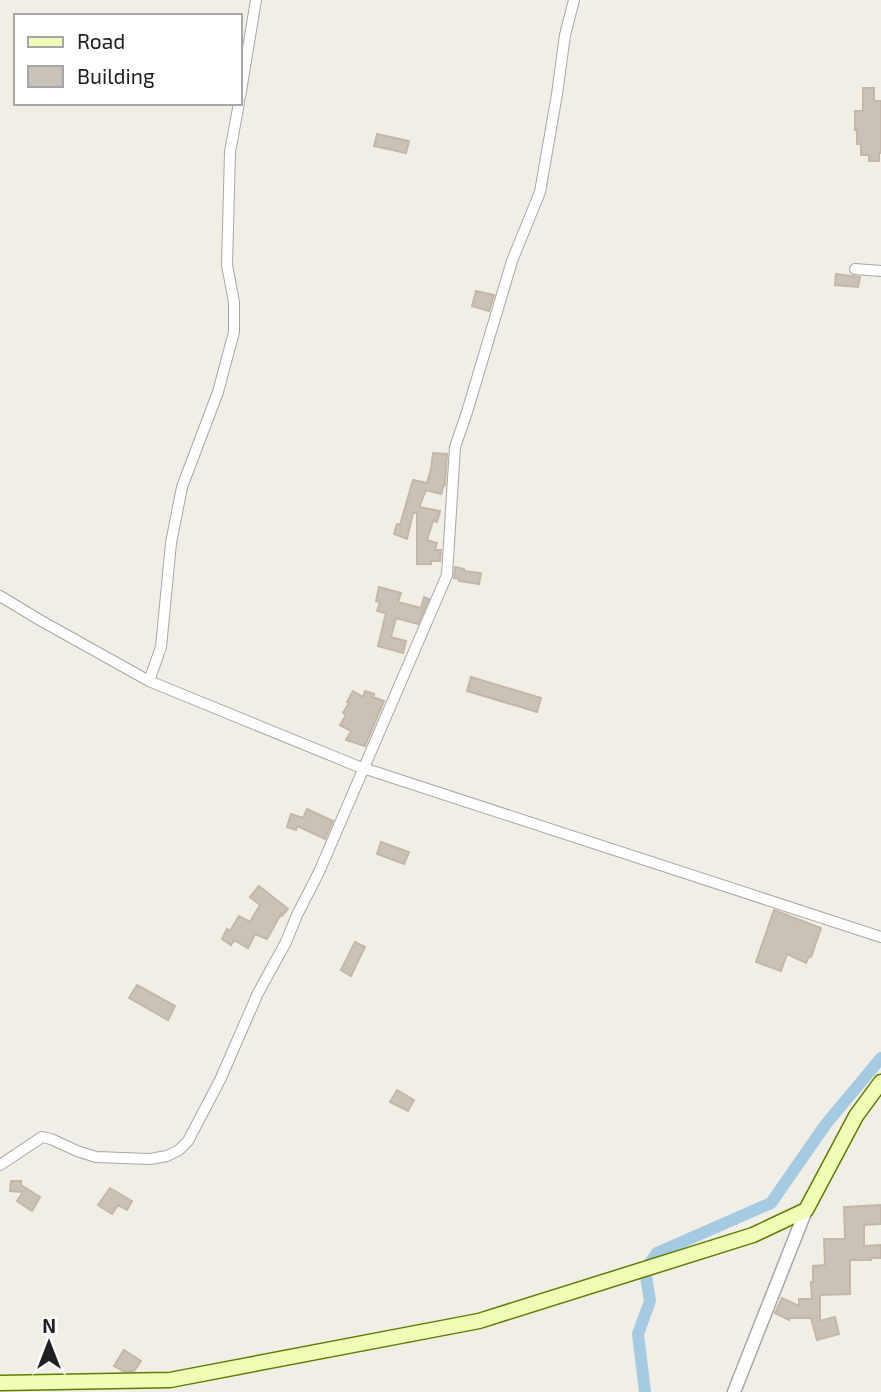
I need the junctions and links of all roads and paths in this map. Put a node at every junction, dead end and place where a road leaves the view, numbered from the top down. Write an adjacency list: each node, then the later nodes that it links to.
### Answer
1 (256, 0): 3 (street)
2 (574, 0): 9 (street)
3 (242, 85)
4 (239, 105): 8 (street)
5 (855, 268): 6 (street)
6 (881, 271)
7 (0, 596): 8 (street)
8 (149, 681): 9 (street)
9 (364, 767): 10 (street); 12 (street)
10 (881, 937)
11 (881, 1082): 13 (main road)
12 (0, 1166)
13 (806, 1210): 14 (main road); 15 (street)
14 (0, 1383)
15 (734, 1392)

